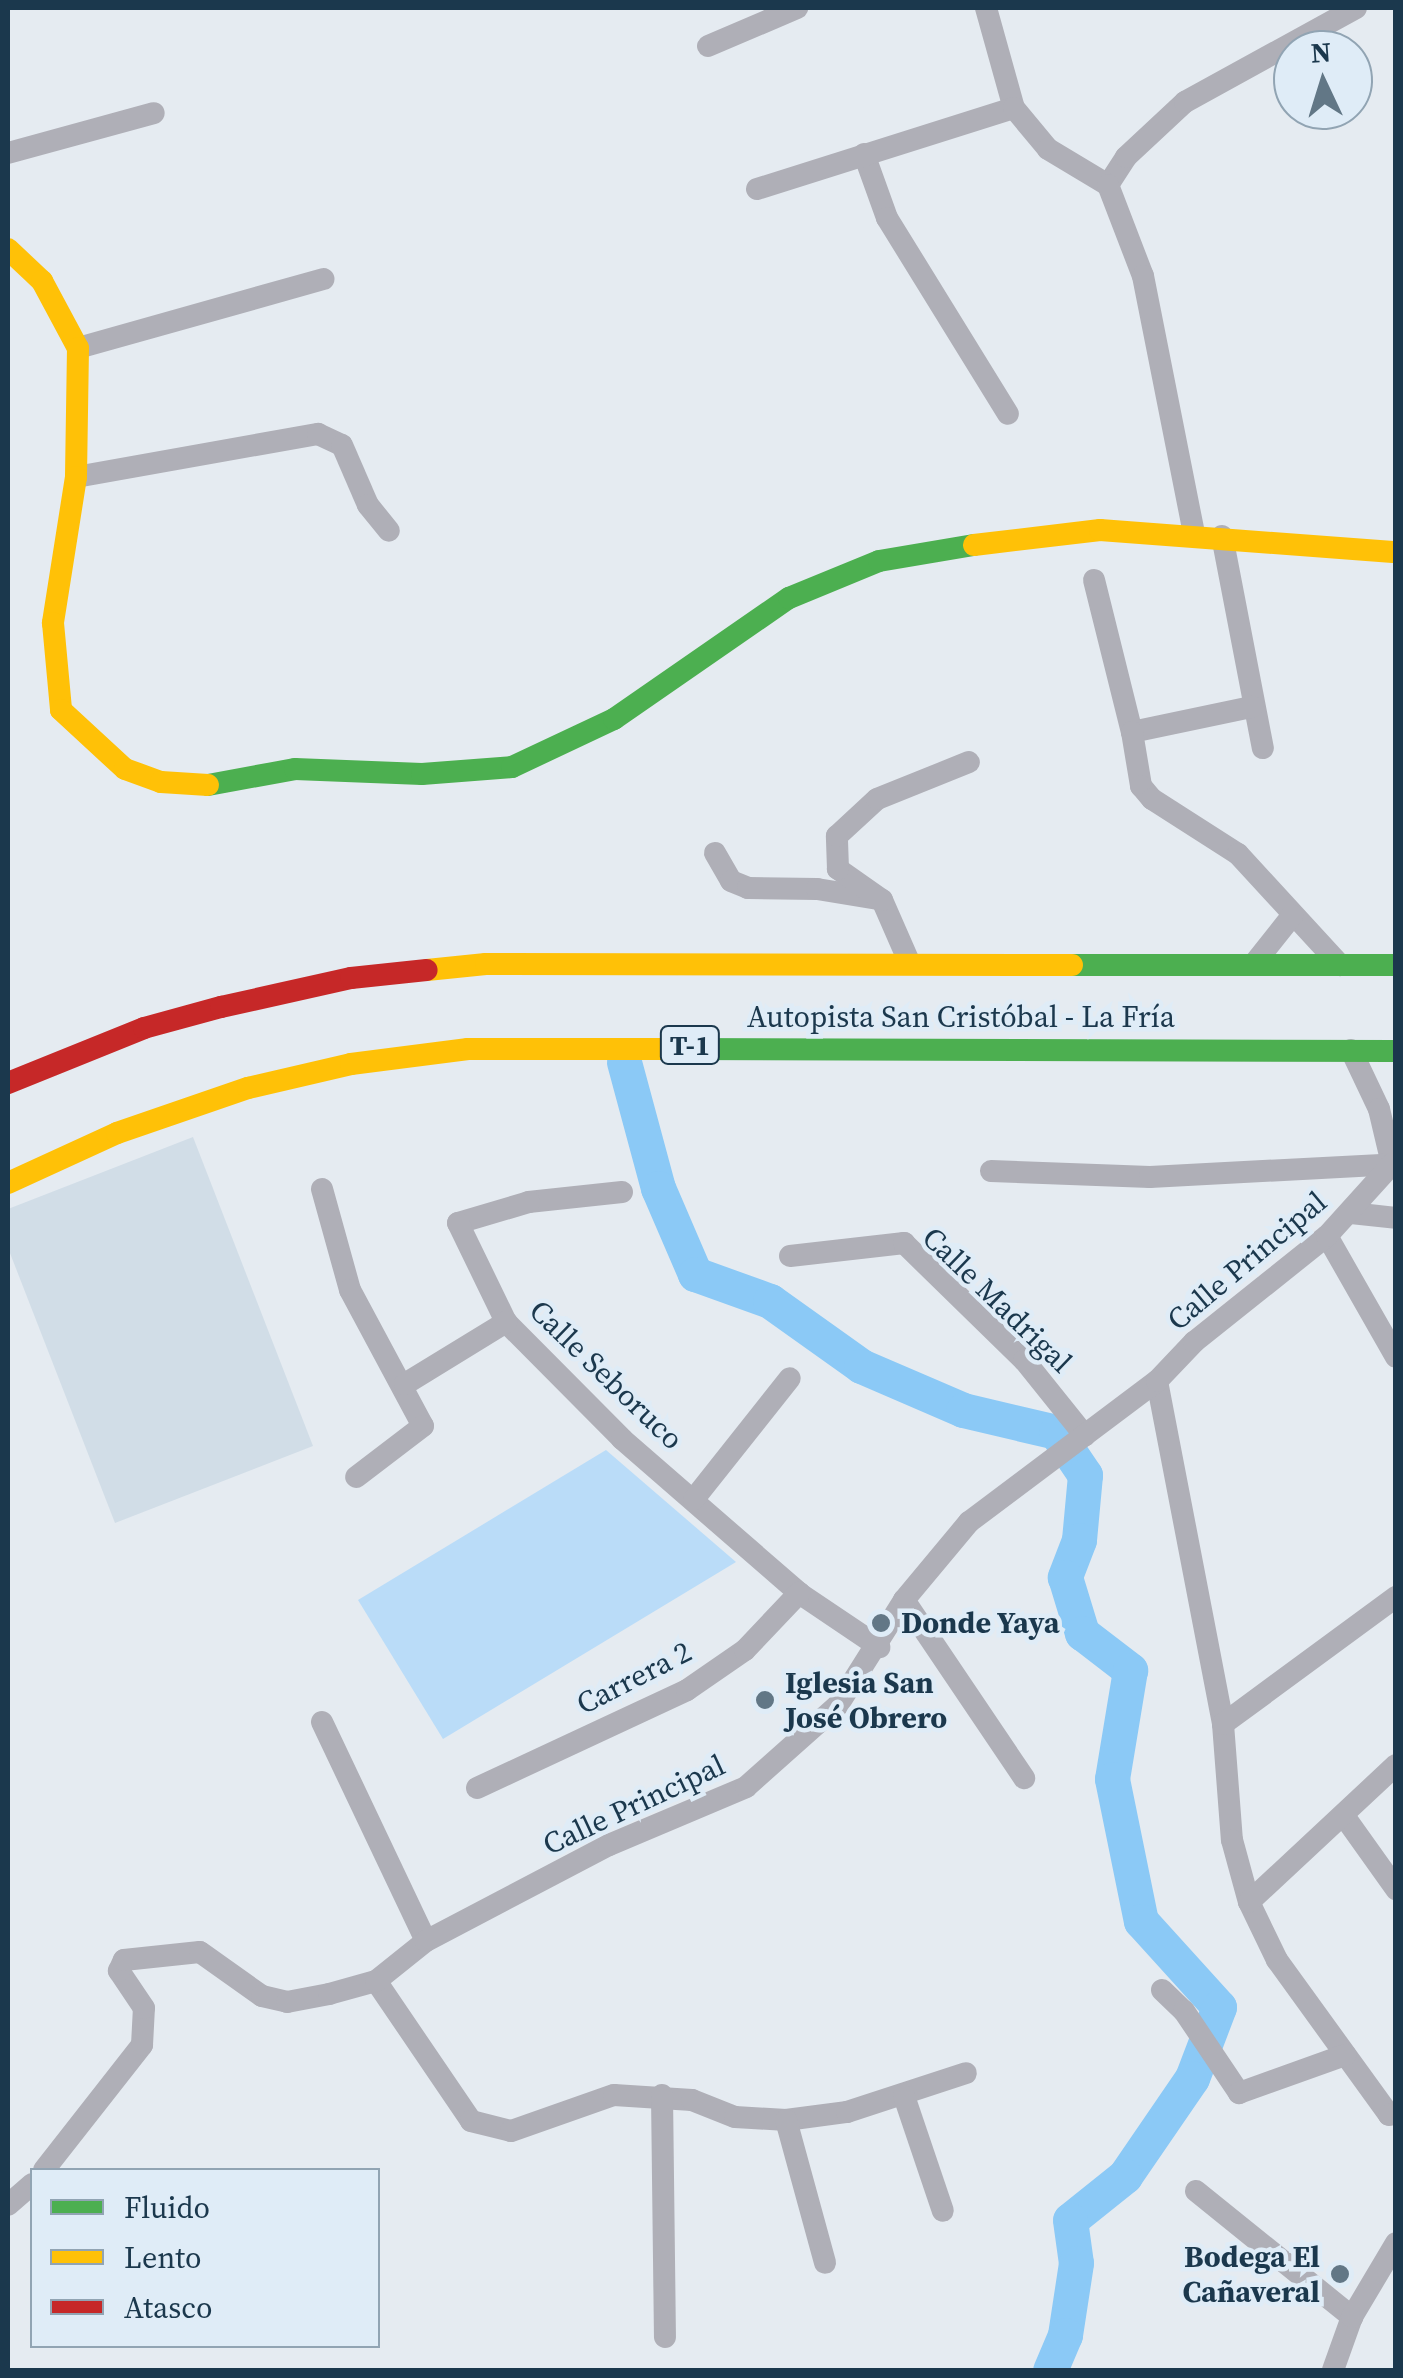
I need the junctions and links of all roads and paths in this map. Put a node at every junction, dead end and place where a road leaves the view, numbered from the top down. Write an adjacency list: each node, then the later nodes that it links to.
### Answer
1 (797, 8): 4 (street)
2 (986, 8): 5 (street)
3 (1356, 8): 9 (street)
4 (708, 46)
5 (1014, 108): 8 (street); 9 (street)
6 (154, 112): 7 (street)
7 (8, 153)
8 (864, 154): 10 (street); 14 (street)
9 (1108, 185): 17 (street)
10 (757, 189)
11 (8, 248): 13 (main road)
12 (324, 279): 13 (street)
13 (78, 348): 15 (main road)
14 (1008, 414)
15 (76, 477): 16 (street); 17 (main road)
16 (389, 531)
17 (1194, 533): 18 (main road)
18 (1222, 536): 19 (main road); 21 (street)
19 (1396, 552)
20 (1094, 580): 22 (street)
21 (1252, 706): 22 (street); 23 (street)
22 (1132, 732): 27 (street)
23 (1263, 748)
24 (969, 762): 26 (street)
25 (715, 854): 26 (street)
26 (882, 900): 28 (street)
27 (1292, 916): 29 (street); 30 (street)
28 (910, 964): 29 (main road, Autopista San Cristóbal - La Fría); 34 (main road, Autopista San Cristóbal - La Fría)
29 (1254, 965): 30 (main road, Autopista San Cristóbal - La Fría)
30 (1340, 965): 31 (main road, Autopista San Cristóbal - La Fría)
31 (1396, 965)
32 (1352, 1050): 33 (main road, Autopista San Cristóbal - La Fría / T-1); 35 (street); 37 (main road, Autopista San Cristóbal - La Fría / T-1)
33 (1396, 1051)
34 (8, 1083)
35 (1394, 1164): 36 (street); 40 (street, Calle Principal)
36 (992, 1171)
37 (8, 1183)
38 (322, 1189): 48 (street)
39 (622, 1192): 44 (street, Calle Seboruco)
40 (1351, 1214): 41 (street); 42 (street, Calle Principal)
41 (1396, 1218)
42 (1327, 1236): 45 (street); 47 (street, Calle Principal)
43 (790, 1256): 49 (street, Calle Madrigal)
44 (506, 1322): 48 (street); 51 (street, Calle Seboruco)
45 (1396, 1357)
46 (790, 1378): 51 (street)
47 (1156, 1380): 49 (street, Calle Principal); 57 (street)
48 (405, 1384): 50 (street)
49 (1085, 1436): 53 (street, Calle Principal)
50 (356, 1478)
51 (694, 1499): 52 (street, Calle Seboruco)
52 (799, 1593): 55 (street, Calle Seboruco); 60 (street, Carrera 2)
53 (904, 1600): 55 (street, Calle Principal); 59 (street)
54 (1394, 1604): 57 (street)
55 (879, 1647): 64 (street, Calle Principal)
56 (322, 1722): 64 (street)
57 (1223, 1724): 63 (street)
58 (1396, 1765): 61 (street)
59 (1024, 1778)
60 (476, 1788)
61 (1344, 1816): 62 (street); 63 (street)
62 (1396, 1889)
63 (1249, 1902): 67 (street)
64 (426, 1942): 65 (street, Calle Principal)
65 (376, 1981): 69 (street); 73 (street, Calle Principal)
66 (1162, 1990): 67 (street)
67 (1345, 2055): 71 (street)
68 (966, 2073): 70 (street)
69 (662, 2095): 72 (street); 81 (street)
70 (904, 2096): 72 (street); 77 (street)
71 (1396, 2113)
72 (786, 2120): 79 (street)
73 (46, 2168)
74 (30, 2186): 76 (street)
75 (1196, 2191): 80 (street)
76 (8, 2205)
77 (943, 2211)
78 (1396, 2243): 80 (street)
79 (825, 2263)
80 (1352, 2316): 82 (street)
81 (665, 2338)
82 (1333, 2370)

